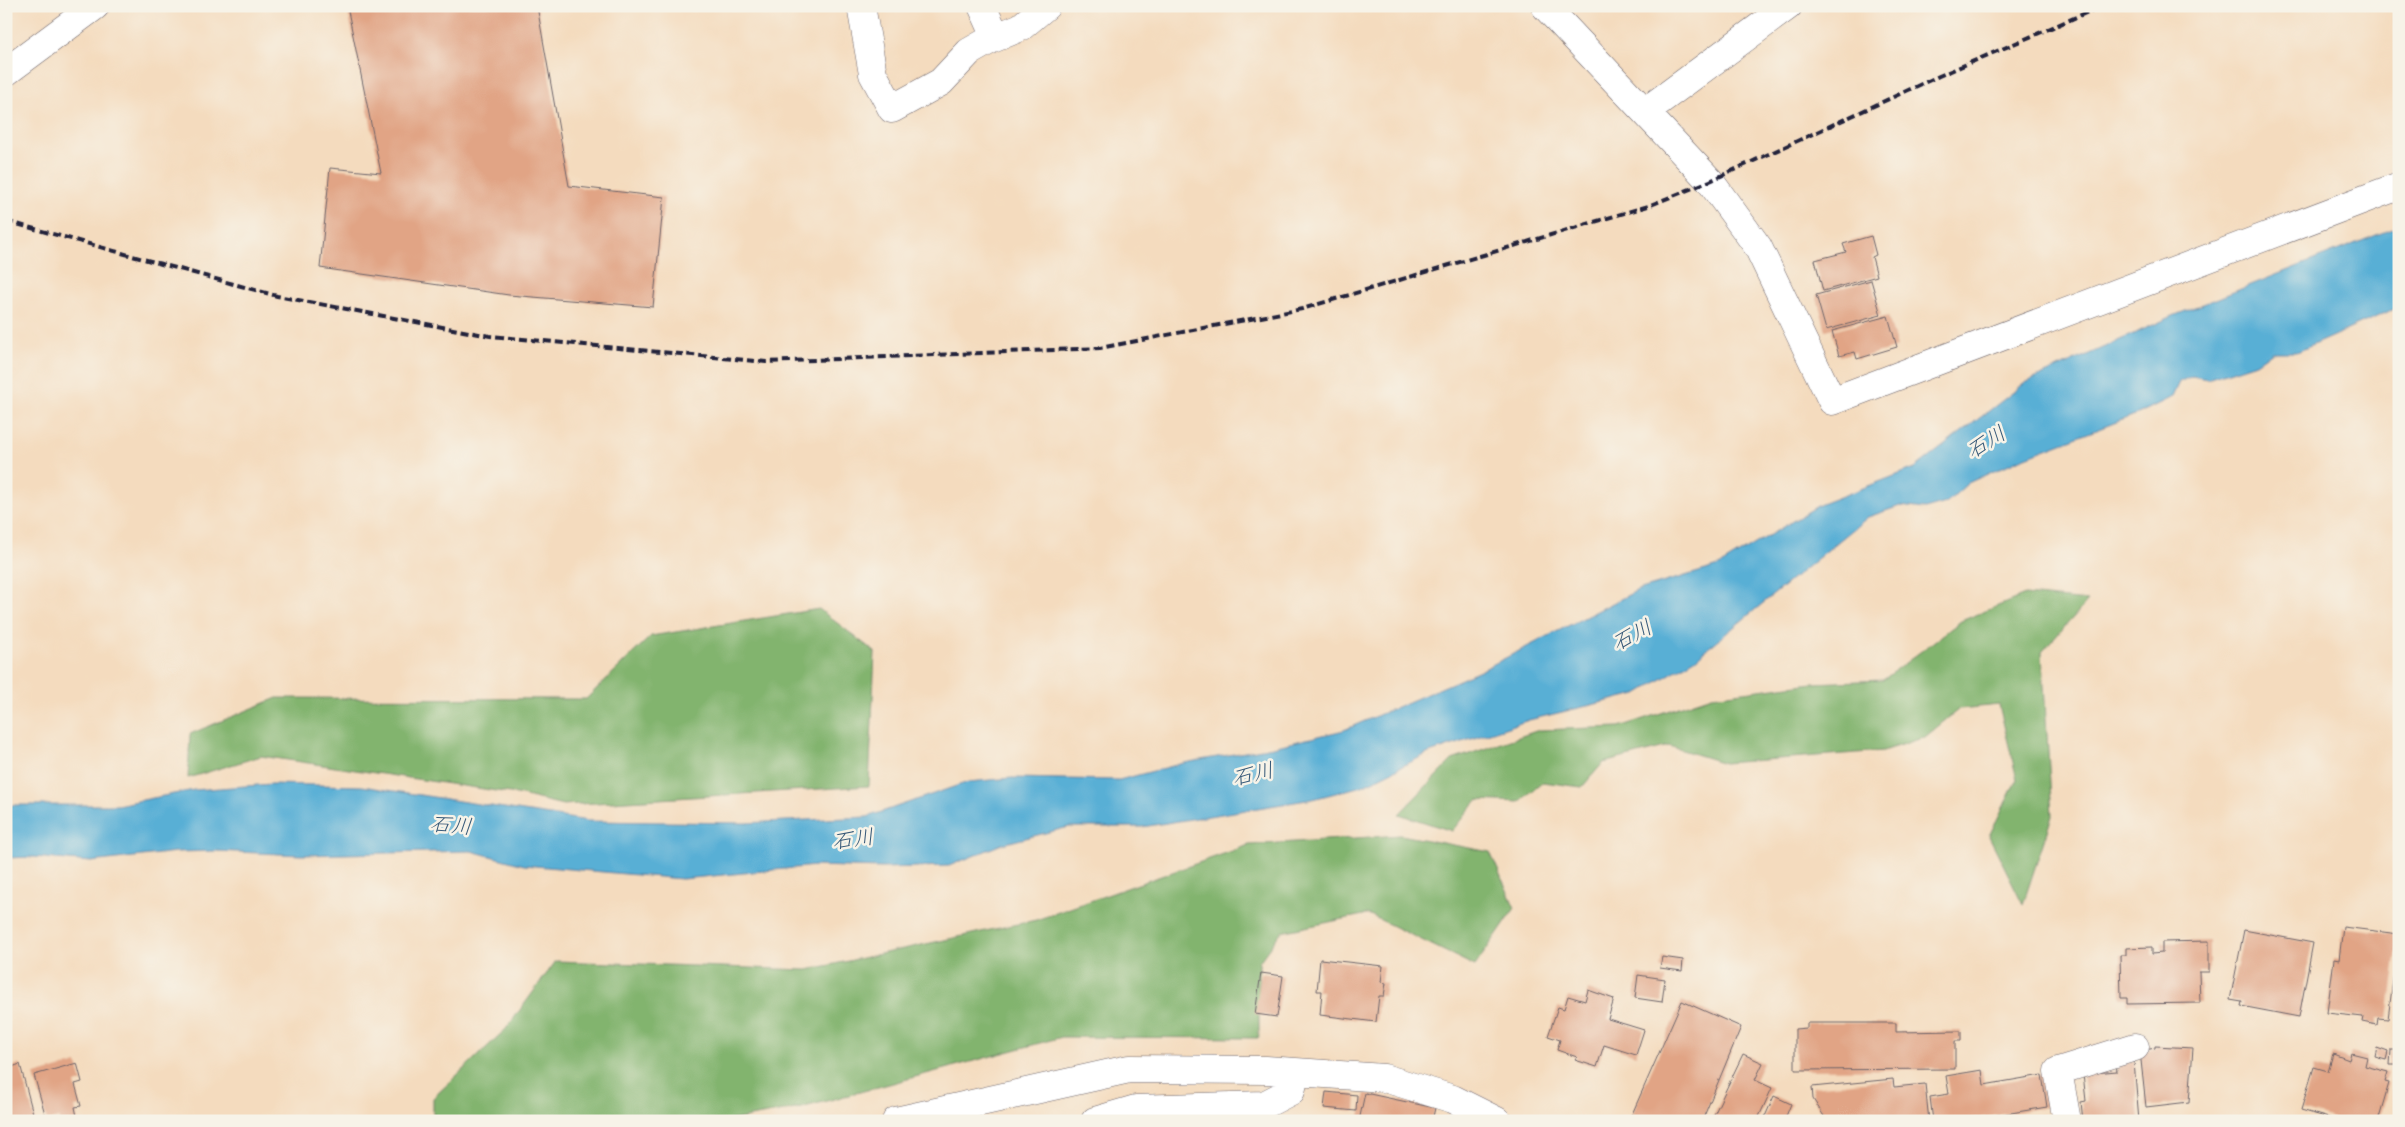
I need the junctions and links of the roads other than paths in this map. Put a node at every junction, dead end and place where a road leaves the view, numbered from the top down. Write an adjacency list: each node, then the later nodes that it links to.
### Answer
1 (95, 6): 8 (street)
2 (861, 6): 7 (street)
3 (982, 6): 7 (street)
4 (1046, 6): 7 (street)
5 (1545, 6): 9 (street)
6 (1788, 6): 9 (street)
7 (996, 37)
8 (6, 72)
9 (1646, 111): 10 (street)
10 (2399, 186)
11 (2135, 1047): 16 (street)
12 (1296, 1072): 13 (street); 14 (street); 15 (street)
13 (896, 1121)
14 (1095, 1121)
15 (1497, 1121)
16 (2067, 1121)

